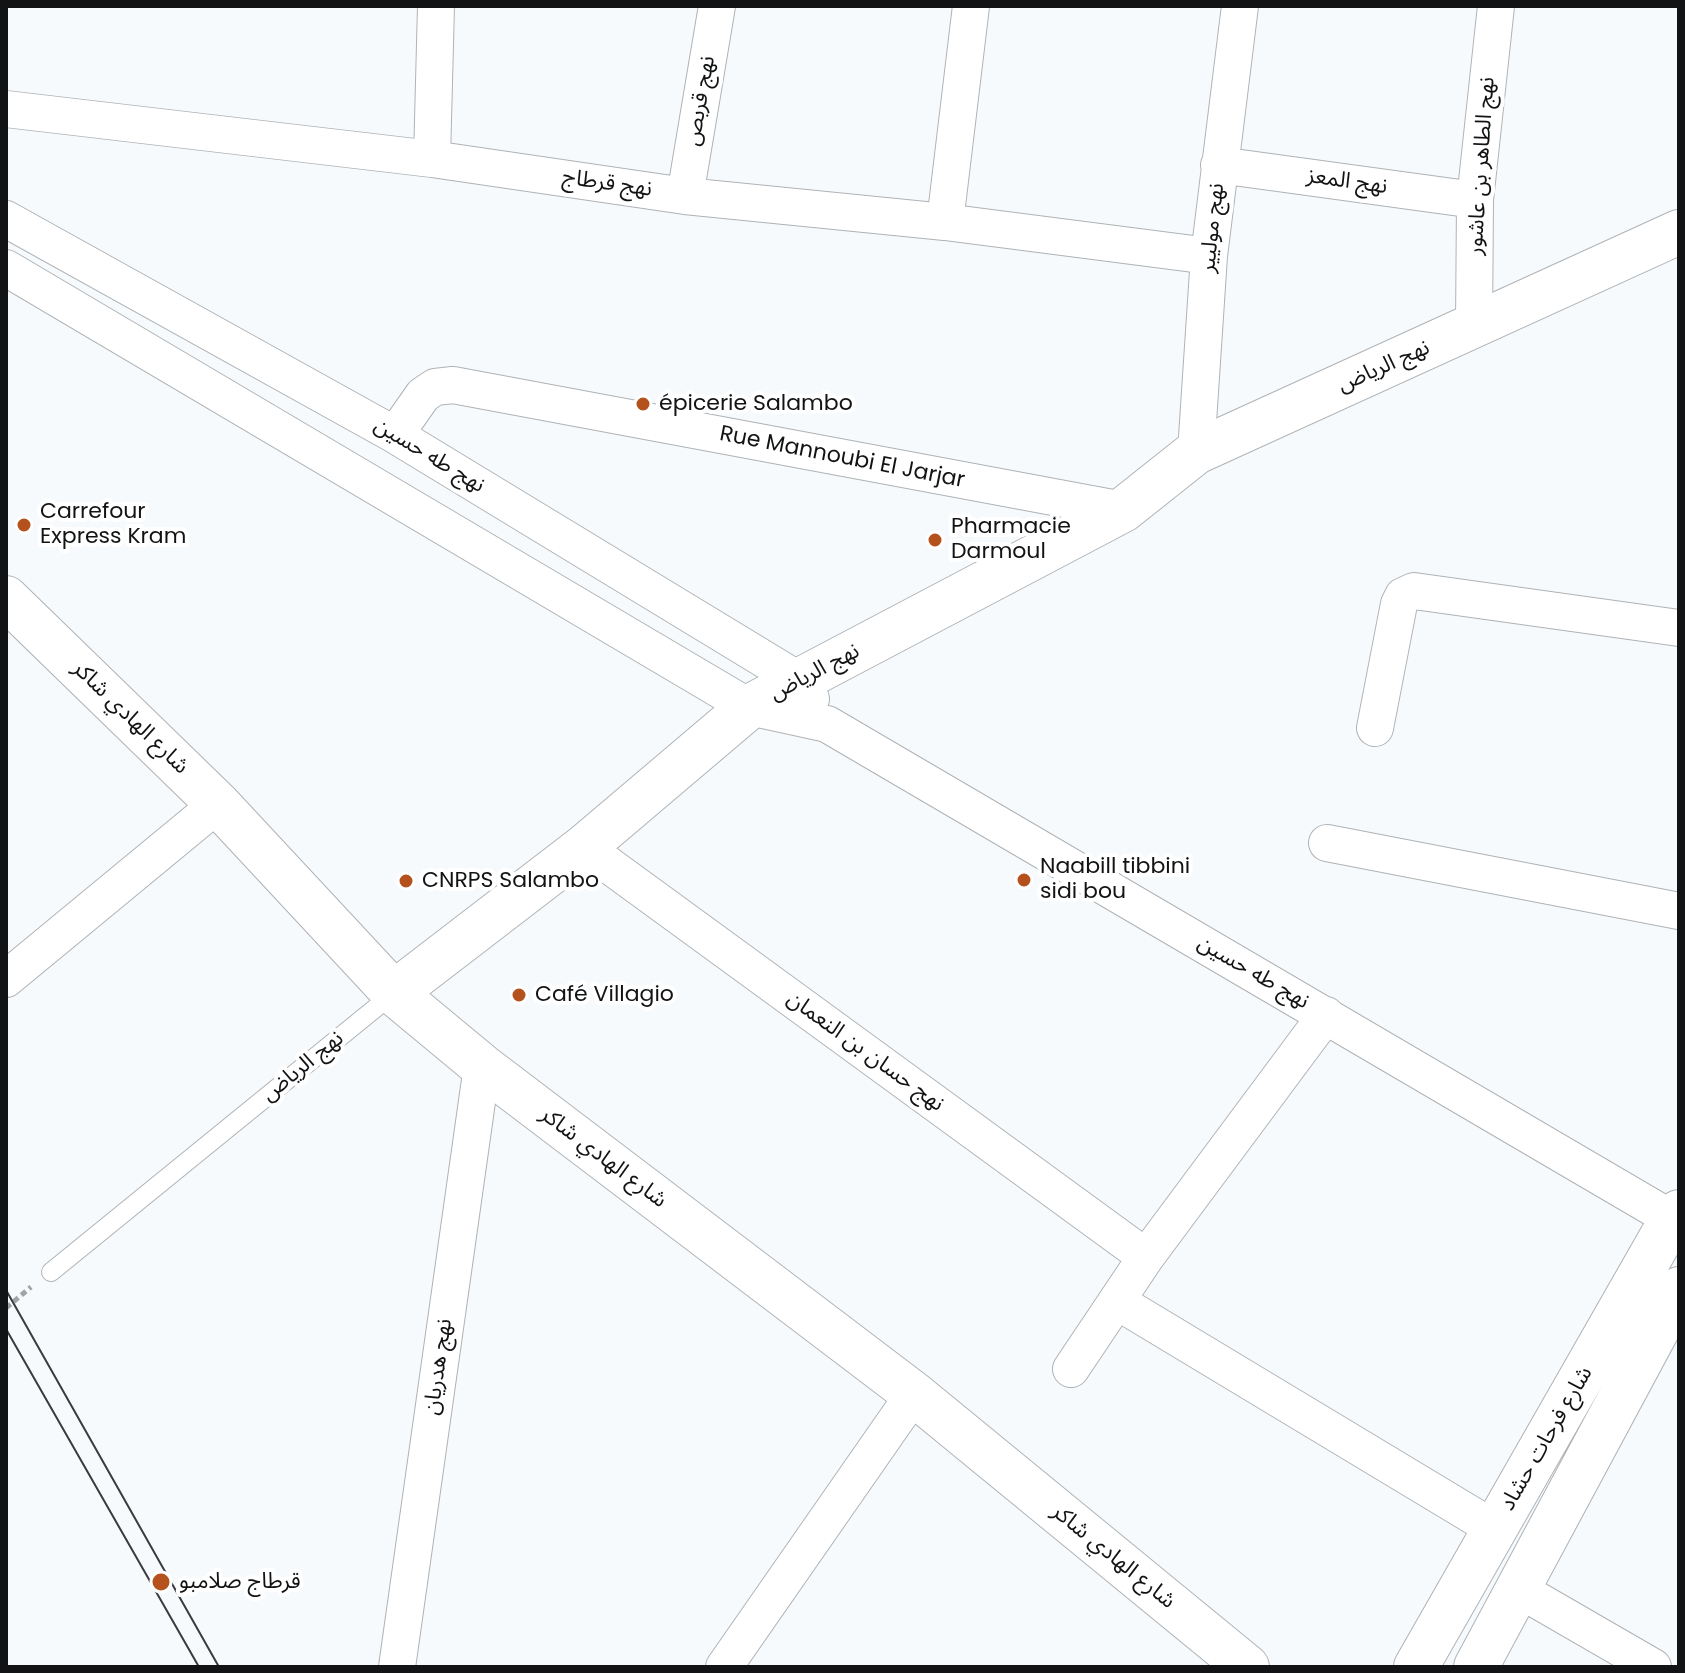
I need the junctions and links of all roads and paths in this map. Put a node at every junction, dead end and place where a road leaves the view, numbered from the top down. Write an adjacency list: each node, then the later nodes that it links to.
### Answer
1 (436, 6): 7 (street)
2 (717, 6): 9 (street, نهج قربص)
3 (971, 6): 12 (street)
4 (1240, 6): 8 (street, نهج موليير)
5 (1496, 6): 10 (street, نهج الطاهر بن عاشور)
6 (6, 109): 7 (street, نهج قرطاج)
7 (432, 159): 9 (street, نهج قرطاج)
8 (1219, 165): 10 (street, نهج المعز); 14 (street, نهج موليير)
9 (685, 196): 12 (street, نهج قرطاج)
10 (1475, 200): 16 (street, نهج الطاهر بن عاشور)
11 (6, 219): 17 (street, نهج طه حسين)
12 (945, 222): 14 (street, نهج قرطاج)
13 (1679, 232): 16 (street, نهج الرياض)
14 (1209, 256): 18 (street, نهج موليير)
15 (6, 268): 23 (street, نهج طه حسين)
16 (1474, 327): 18 (street, نهج الرياض)
17 (395, 435): 19 (street, Rue Mannoubi El Jarjar); 22 (street, نهج طه حسين)
18 (1196, 452): 19 (street, نهج الرياض)
19 (1123, 510): 22 (street, نهج الرياض)
20 (6, 598): 26 (street, شارع الهادي شاكر)
21 (1679, 628): 25 (street)
22 (800, 681): 23 (street, نهج الرياض); 24 (street, نهج طه حسين)
23 (749, 707): 24 (street, نهج طه حسين); 28 (street, نهج الرياض)
24 (827, 724): 32 (street, نهج طه حسين)
25 (1375, 728)
26 (218, 804): 30 (street); 31 (street, شارع الهادي شاكر)
27 (1327, 843): 29 (street)
28 (584, 847): 31 (street, نهج الرياض); 35 (street, نهج حسان بن النعمان)
29 (1679, 911)
30 (6, 979)
31 (394, 993): 33 (street, شارع الهادي شاكر); 36 (lane, نهج الرياض)
32 (1326, 1015): 34 (street, نهج طه حسين); 35 (street)
33 (482, 1066): 40 (street, شارع الهادي شاكر); 43 (street, نهج هدريان)
34 (1677, 1218): 41 (street, شارع فرحات حشاد)
35 (1146, 1257): 38 (street)
36 (51, 1272)
37 (1679, 1289): 42 (street, شارع فرحات حشاد)
38 (1118, 1302): 39 (street); 41 (street)
39 (1071, 1369)
40 (914, 1394): 44 (street); 45 (street, شارع الهادي شاكر)
41 (1495, 1529): 46 (street, شارع فرحات حشاد)
42 (1518, 1589): 47 (street, شارع فرحات حشاد); 48 (street)
43 (397, 1667)
44 (724, 1667)
45 (1247, 1667)
46 (1416, 1667)
47 (1476, 1667)
48 (1653, 1667)

